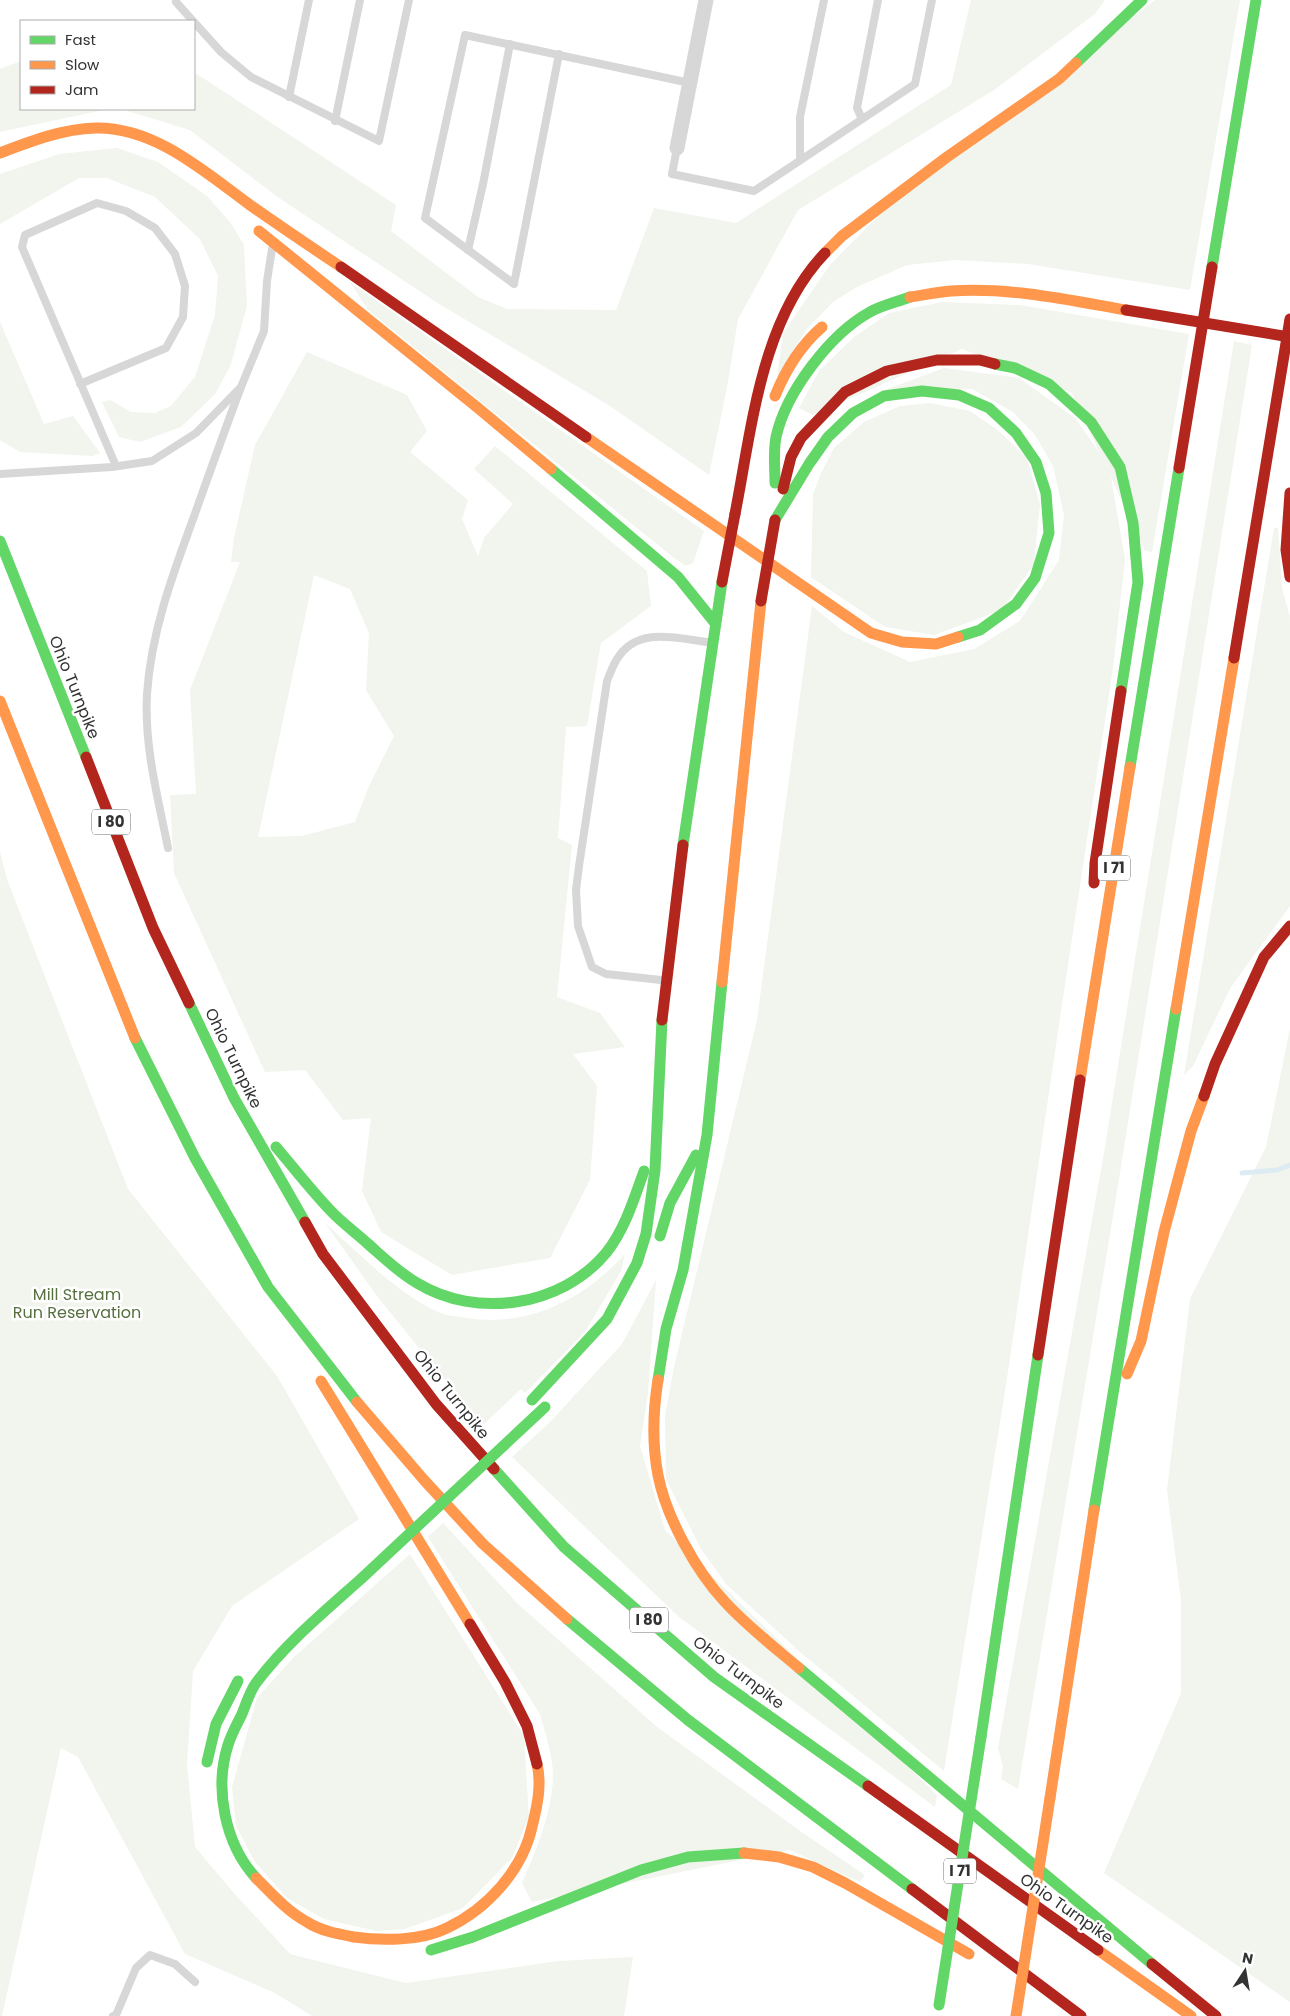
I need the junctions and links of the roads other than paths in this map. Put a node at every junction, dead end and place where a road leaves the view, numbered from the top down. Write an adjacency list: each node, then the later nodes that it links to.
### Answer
1 (309, 0): 16 (lane)
2 (360, 0): 18 (lane)
3 (409, 0): 18 (lane)
4 (706, 0): 15 (street)
5 (824, 0): 21 (lane)
6 (878, 0): 17 (lane)
7 (932, 0): 17 (lane)
8 (1142, 0): 37 (highway)
9 (1256, 0): 50 (highway, I 71)
10 (176, 2): 11 (lane)
11 (191, 20)
12 (195, 24): 16 (lane)
13 (510, 44): 14 (lane); 25 (lane); 25 (lane)
14 (559, 54): 15 (lane); 25 (lane)
15 (690, 83): 19 (street)
16 (289, 98): 18 (lane)
17 (862, 119): 21 (lane)
18 (335, 120)
19 (677, 148): 21 (lane)
20 (0, 153): 23 (highway)
21 (800, 160)
22 (251, 225): 24 (highway)
23 (284, 229): 24 (lane); 39 (highway)
24 (274, 243): 32 (lane); 42 (highway)
25 (468, 250)
26 (1194, 304): 27 (highway)
27 (1214, 307)
28 (1287, 319): 60 (highway)
29 (828, 322): 33 (highway)
30 (1290, 337): 39 (highway, bridge)
31 (80, 384): 31 (lane); 35 (lane)
32 (241, 386): 35 (lane); 45 (lane)
33 (772, 402)
34 (765, 421): 37 (highway)
35 (116, 466): 36 (lane)
36 (0, 474)
37 (743, 476): 42 (highway, bridge)
38 (1290, 493): 41 (highway)
39 (775, 520): 46 (highway); 52 (highway, bridge)
40 (0, 541): 51 (highway, Ohio Turnpike / I 80)
41 (1290, 577)
42 (714, 623): 43 (highway)
43 (712, 642): 49 (highway); 49 (lane)
44 (0, 701): 55 (highway)
45 (168, 848)
46 (1093, 892)
47 (1290, 926): 60 (highway)
48 (1090, 942): 50 (highway)
49 (666, 980): 53 (highway)
50 (1084, 1051): 73 (highway, I 71, bridge)
51 (234, 1098): 53 (highway); 78 (highway, Ohio Turnpike / I 80)
52 (707, 1135): 54 (highway); 79 (highway)
53 (655, 1137): 58 (highway)
54 (657, 1248)
55 (268, 1287): 56 (highway); 77 (highway)
56 (296, 1342)
57 (316, 1373): 59 (highway, bridge)
58 (528, 1403)
59 (549, 1404)
60 (1108, 1419): 75 (highway, bridge)
61 (489, 1440): 62 (highway)
62 (468, 1460)
63 (440, 1487): 64 (highway)
64 (425, 1500)
65 (411, 1514): 66 (highway)
66 (397, 1527)
67 (247, 1671): 68 (highway)
68 (207, 1776)
69 (418, 1952): 70 (highway)
70 (982, 1962)
71 (1008, 1976): 76 (highway)
72 (195, 1982): 74 (lane)
73 (938, 2011)
74 (113, 2016)
75 (1016, 2016)
76 (1076, 2016)
77 (1081, 2016)
78 (1191, 2016)
79 (1216, 2016)

